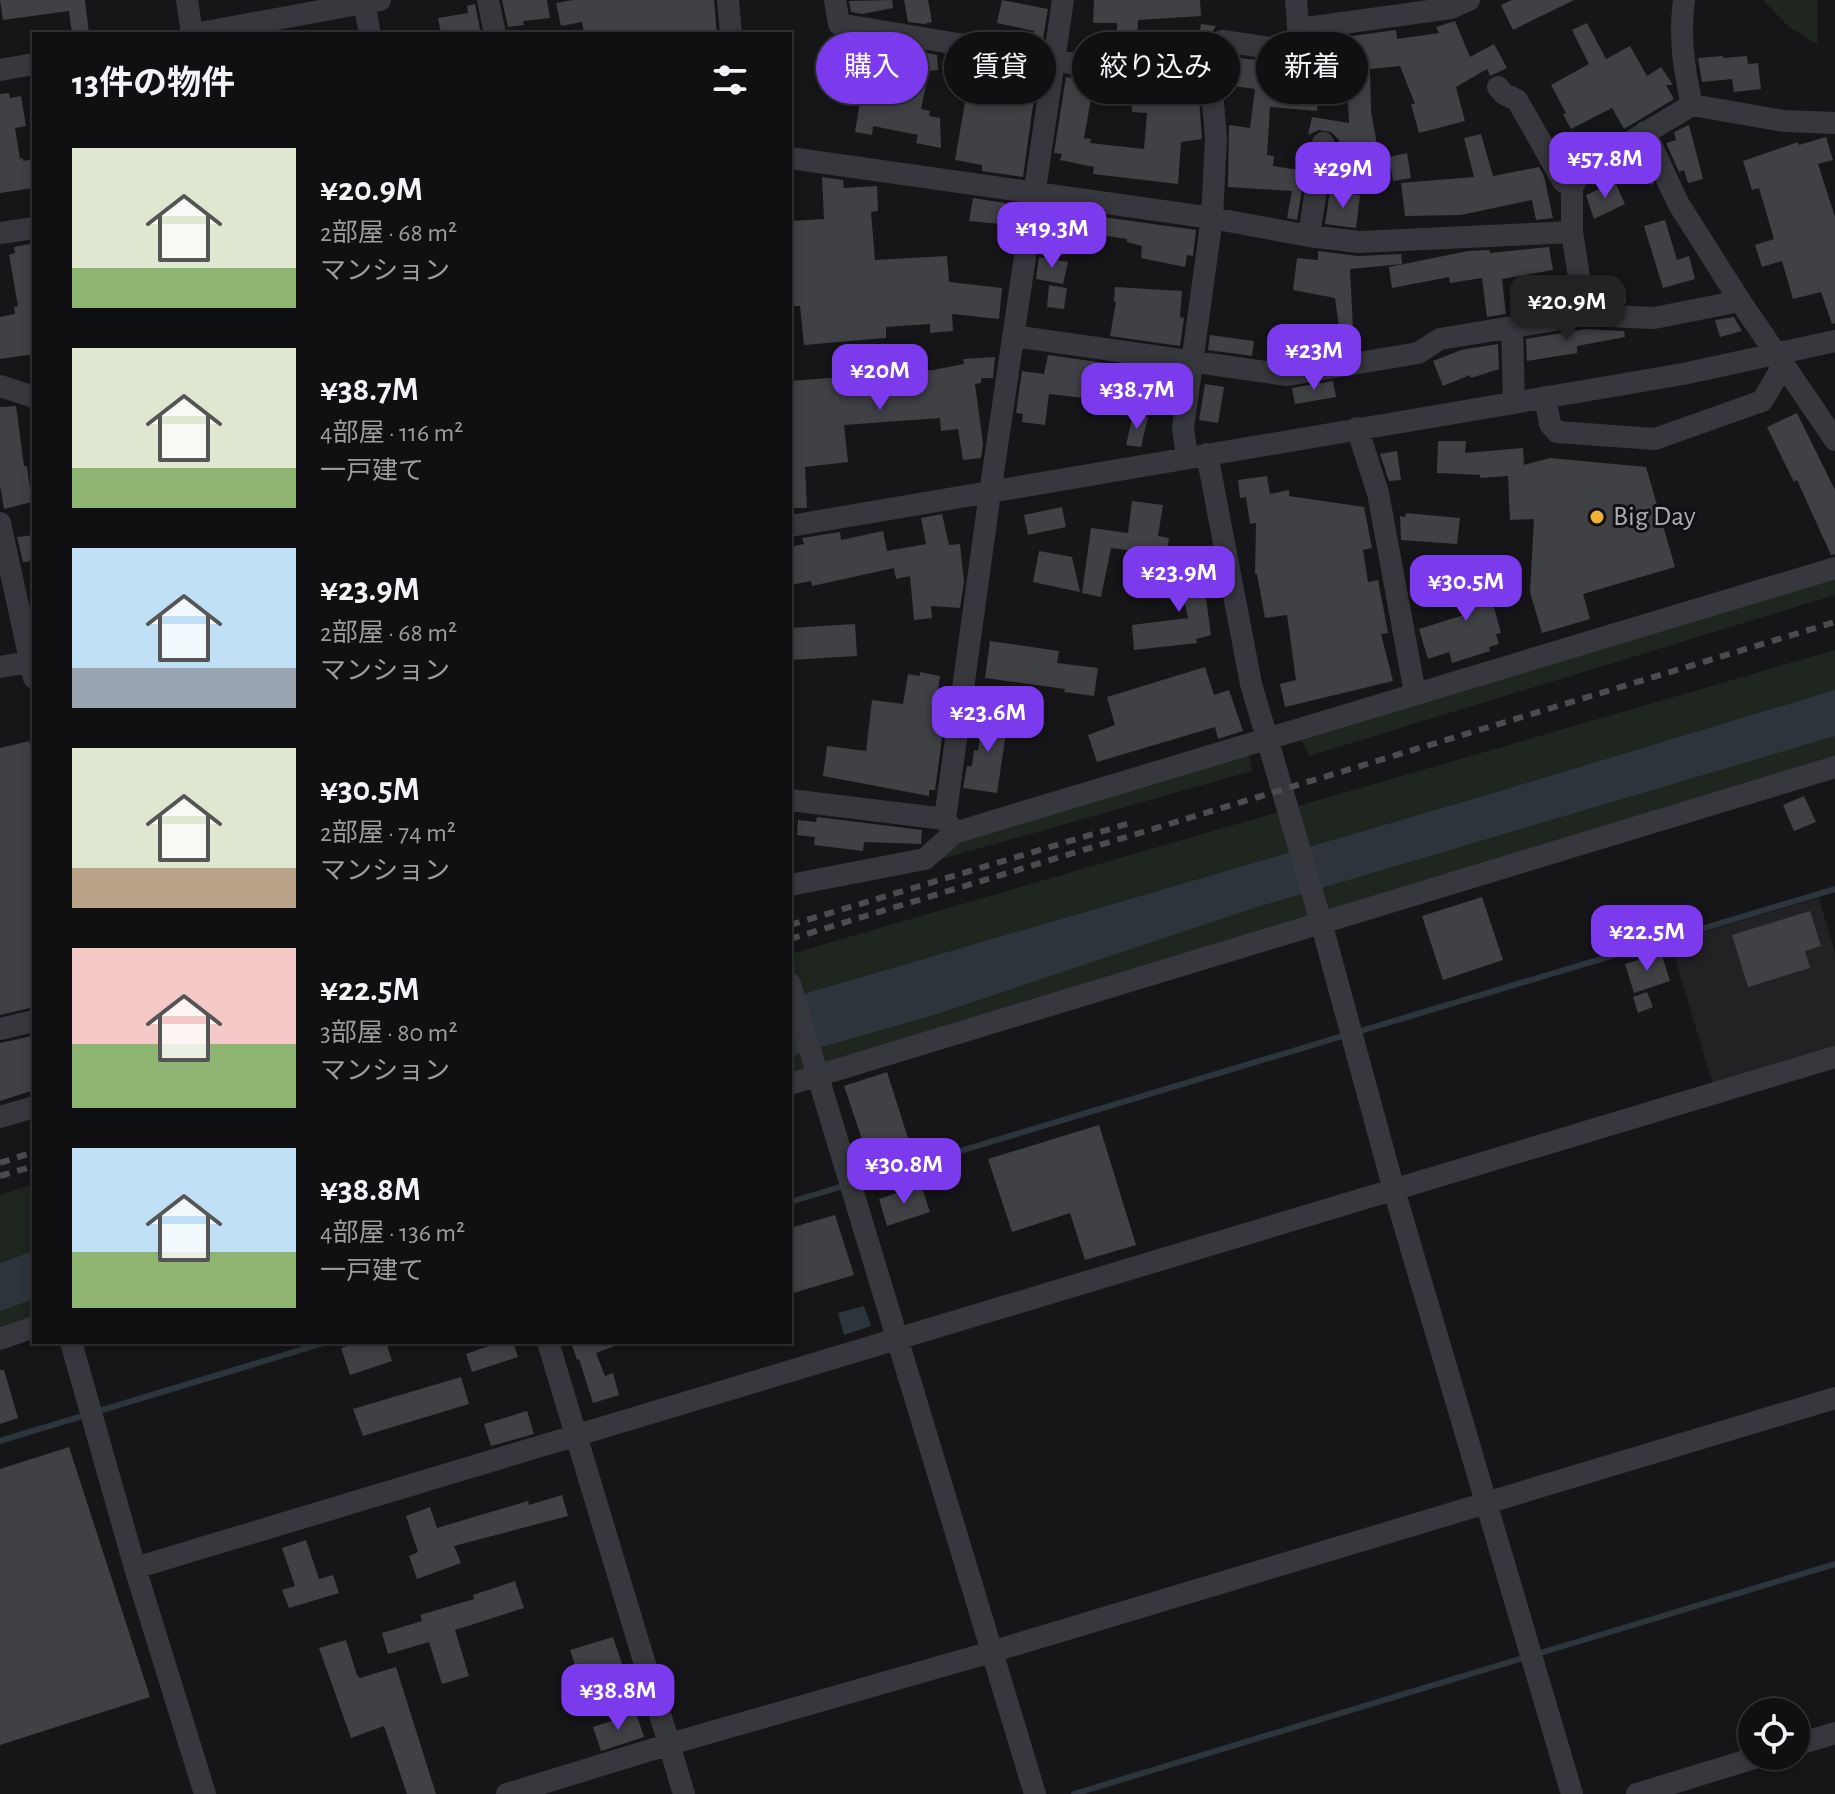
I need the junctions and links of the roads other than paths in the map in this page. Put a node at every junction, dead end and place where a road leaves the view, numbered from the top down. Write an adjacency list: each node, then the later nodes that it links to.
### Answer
1 (187, 0): 11 (street)
2 (488, 0): 14 (street)
3 (728, 0): 15 (street)
4 (835, 0): 16 (street)
5 (1063, 0): 18 (street)
6 (1296, 0): 10 (street)
7 (1469, 0): 10 (street)
8 (1684, 0): 24 (street)
9 (372, 1): 12 (street); 13 (street)
10 (1299, 29): 17 (street)
11 (194, 32)
12 (205, 32)
13 (370, 32)
14 (495, 32)
15 (731, 32)
16 (944, 42)
17 (1240, 44)
18 (1056, 53)
19 (32, 64): 20 (street)
20 (0, 70)
21 (1498, 87): 29 (street)
22 (1048, 104): 30 (street)
23 (1213, 104): 31 (street)
24 (1692, 105): 25 (street); 26 (street)
25 (1835, 123)
26 (1645, 132): 29 (street); 36 (street)
27 (1323, 143): 35 (street)
28 (792, 158): 30 (street)
29 (1572, 188): 33 (street)
30 (1035, 193): 31 (street); 39 (street)
31 (1212, 218): 35 (street); 41 (street)
32 (32, 228): 34 (street)
33 (1572, 232): 35 (street); 37 (street)
34 (0, 233)
35 (1309, 236)
36 (1740, 301): 37 (street); 42 (street)
37 (1585, 315): 38 (street)
38 (1512, 327): 41 (street); 46 (street)
39 (1013, 336): 41 (street); 50 (street)
40 (1835, 341): 42 (street)
41 (1193, 361): 49 (street)
42 (1780, 361): 45 (street); 45 (street); 48 (street)
43 (0, 386): 44 (street)
44 (32, 396)
45 (1545, 397): 46 (street)
46 (1514, 402): 47 (street)
47 (1357, 428): 49 (street); 57 (street)
48 (1835, 440)
49 (1197, 456): 50 (street); 58 (street)
50 (990, 493): 52 (street); 61 (street)
51 (0, 523): 54 (street)
52 (792, 526)
53 (1835, 568): 57 (street)
54 (32, 663)
55 (0, 667): 56 (street)
56 (32, 667)
57 (1415, 693): 58 (street)
58 (1267, 737): 61 (street); 63 (street)
59 (1835, 767): 63 (street)
60 (792, 800): 61 (street)
61 (949, 826): 62 (street)
62 (792, 885)
63 (1320, 918): 68 (street); 72 (street)
64 (792, 991): 68 (street)
65 (32, 1021): 66 (street)
66 (0, 1029)
67 (1835, 1057): 72 (street)
68 (816, 1070): 69 (street); 75 (street)
69 (792, 1083)
70 (32, 1108): 71 (street)
71 (0, 1117)
72 (1394, 1190): 75 (street); 80 (street)
73 (32, 1328): 74 (street)
74 (0, 1339)
75 (899, 1339): 79 (street); 82 (street)
76 (72, 1344): 81 (street)
77 (549, 1344): 79 (street)
78 (1835, 1398): 80 (street)
79 (576, 1435): 81 (street); 85 (street)
80 (1488, 1504): 82 (street); 91 (street)
81 (135, 1568): 87 (street)
82 (991, 1652): 85 (street); 90 (street)
83 (1835, 1733): 84 (street)
84 (1810, 1741)
85 (670, 1744): 88 (street); 89 (street)
86 (1738, 1763): 92 (street)
87 (205, 1794)
88 (507, 1794)
89 (684, 1794)
90 (1035, 1794)
91 (1572, 1794)
92 (1637, 1794)

